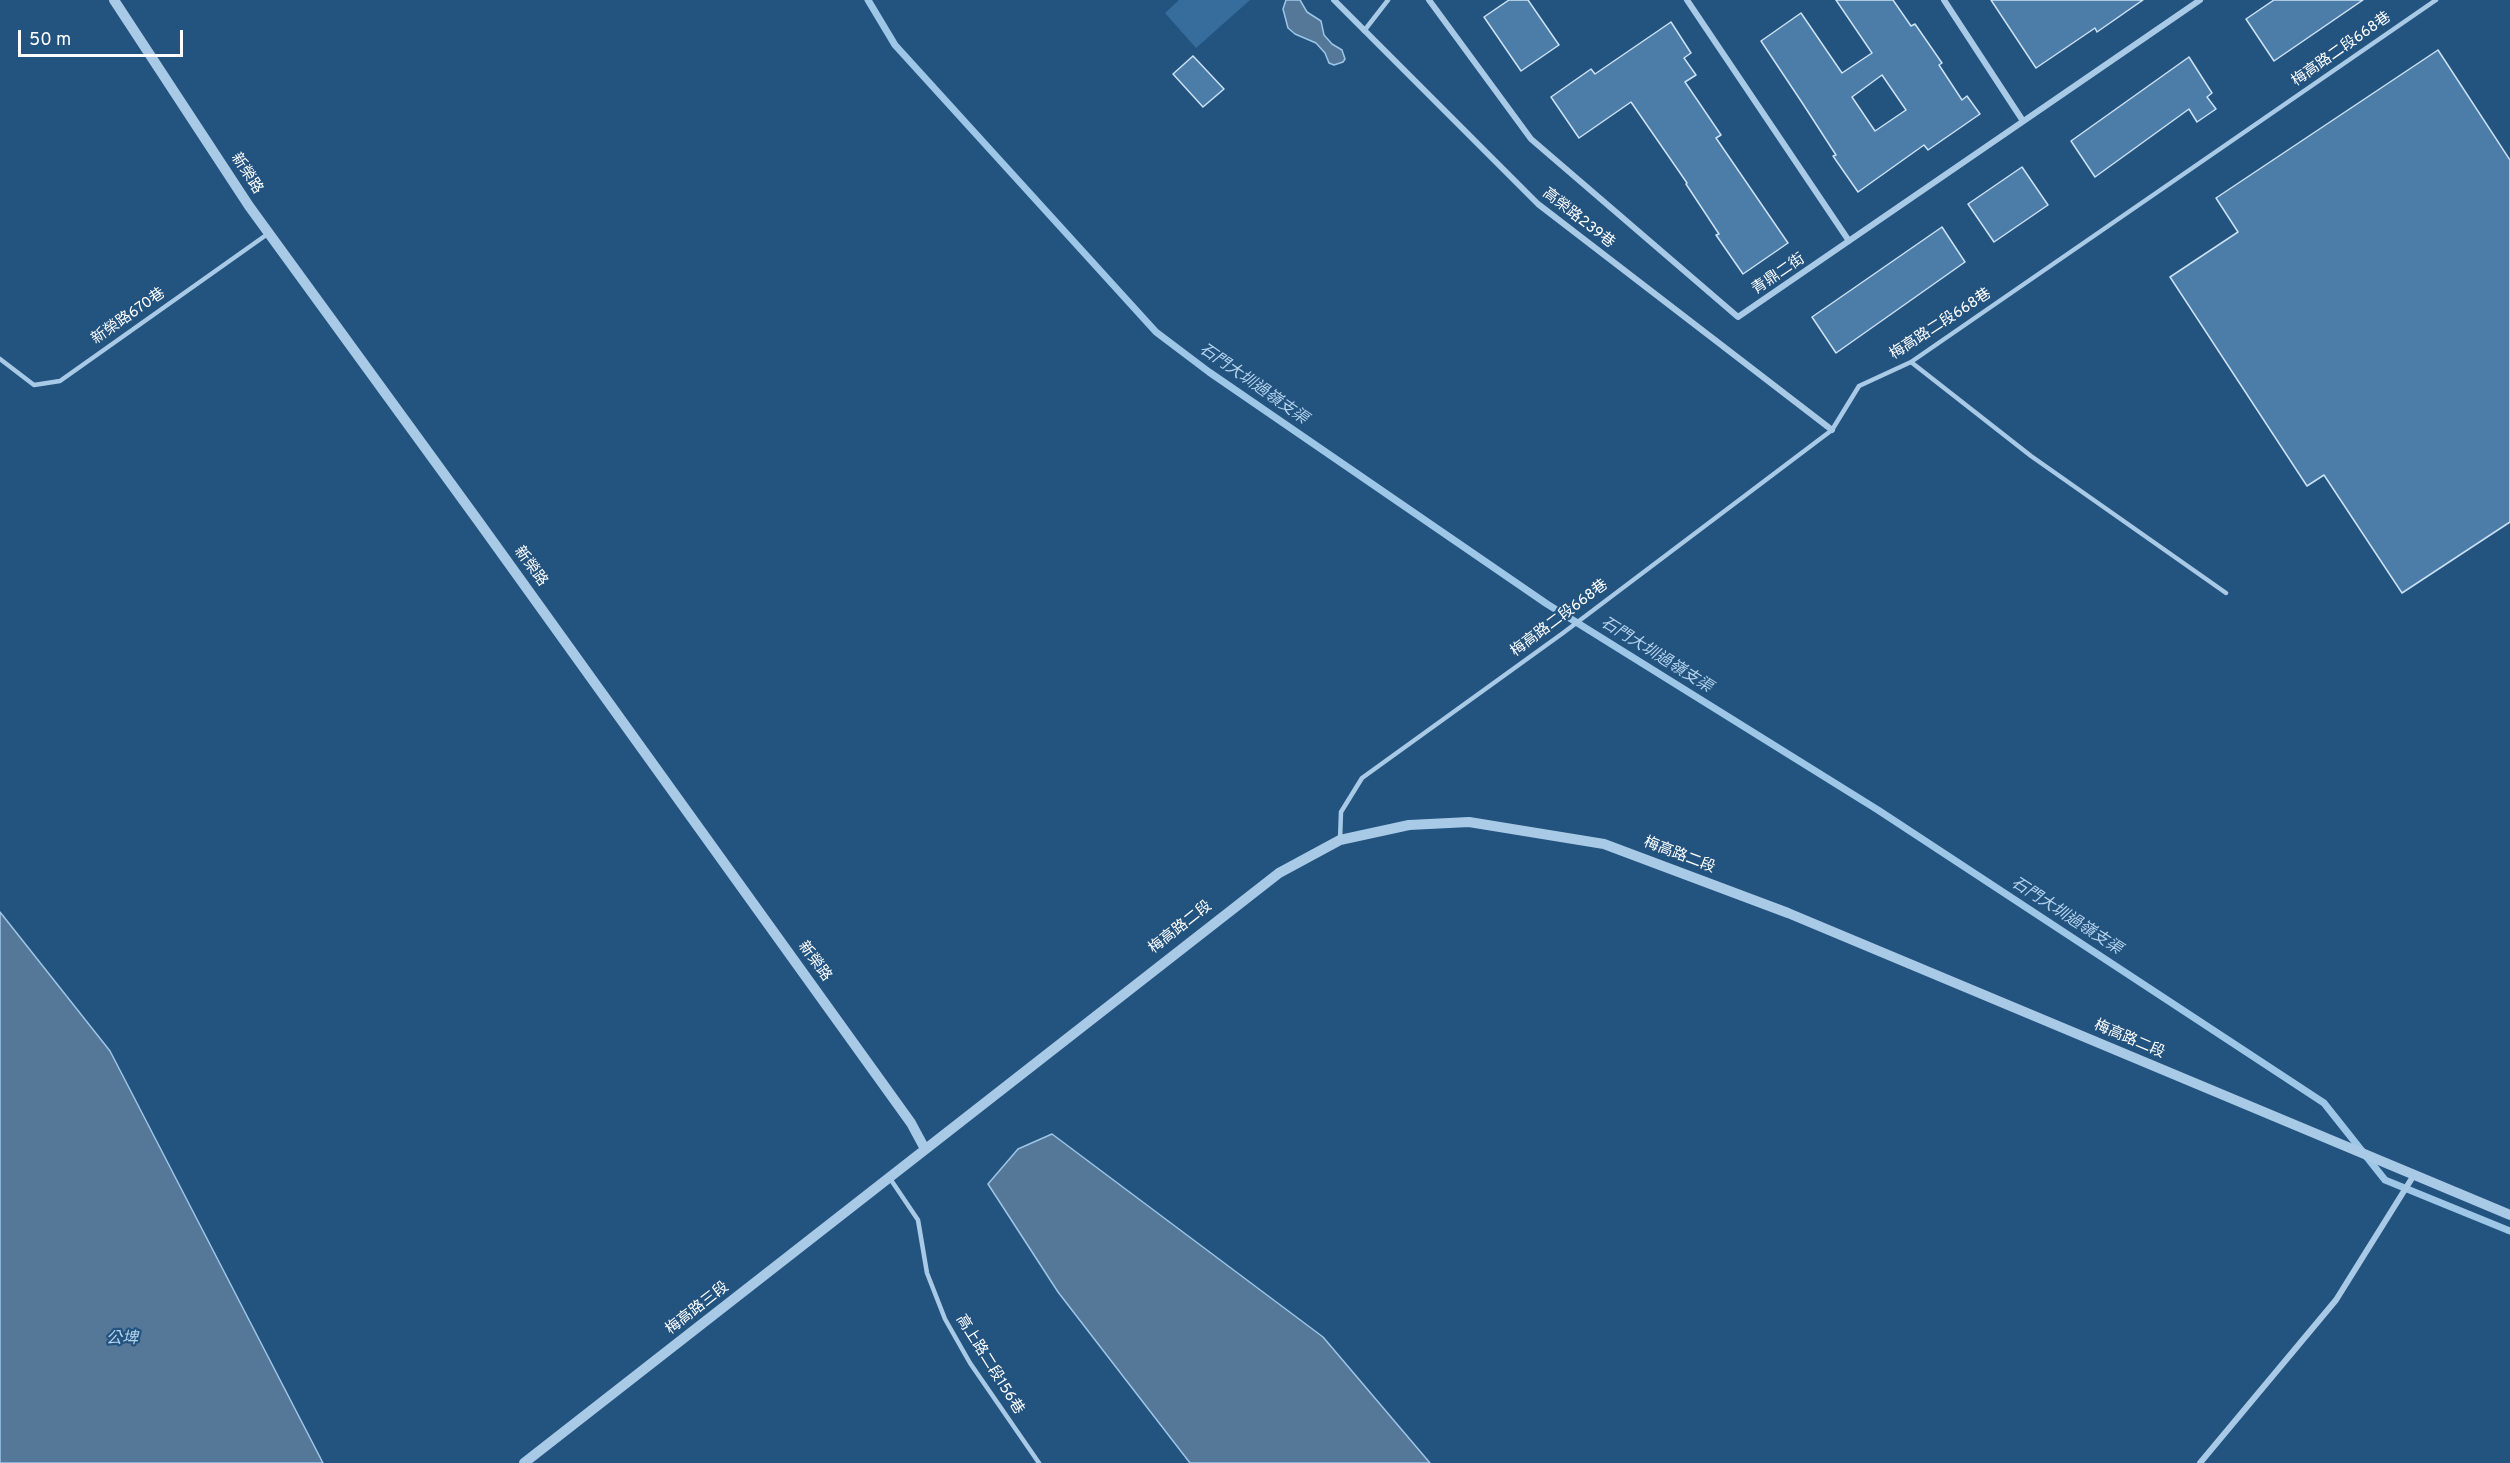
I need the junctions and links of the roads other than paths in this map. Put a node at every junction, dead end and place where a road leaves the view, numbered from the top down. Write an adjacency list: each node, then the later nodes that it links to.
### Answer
1 (114, 0): 12 (street, 新榮路)
2 (1388, 0): 10 (lane)
3 (1429, 0): 13 (street, 青鼎二街)
4 (1687, 0): 13 (street)
5 (1944, 0): 11 (street)
6 (2200, 0): 9 (street, 青鼎二街)
7 (2436, 0): 15 (lane, 梅高路二段668巷)
8 (1338, 1): 10 (street, 高榮路239巷)
9 (2190, 3): 11 (street, 青鼎二街)
10 (1364, 31): 16 (street, 高榮路239巷)
11 (2023, 122): 13 (street, 青鼎二街)
12 (269, 233): 14 (lane, 新榮路670巷); 19 (street, 新榮路)
13 (1849, 241)
14 (0, 359)
15 (1911, 362): 16 (lane, 梅高路二段668巷); 17 (lane)
16 (1832, 429): 18 (lane, 梅高路二段668巷)
17 (2226, 593)
18 (1340, 840): 19 (street, 梅高路二段); 20 (street, 梅高路二段)
19 (925, 1149): 21 (street, 梅高路二段)
20 (2414, 1176): 22 (street, 梅高路二段); 25 (street)
21 (889, 1177): 23 (street, 梅高路三段); 24 (lane, 高上路二段156巷)
22 (2510, 1215)
23 (524, 1463)
24 (1039, 1463)
25 (2200, 1463)

